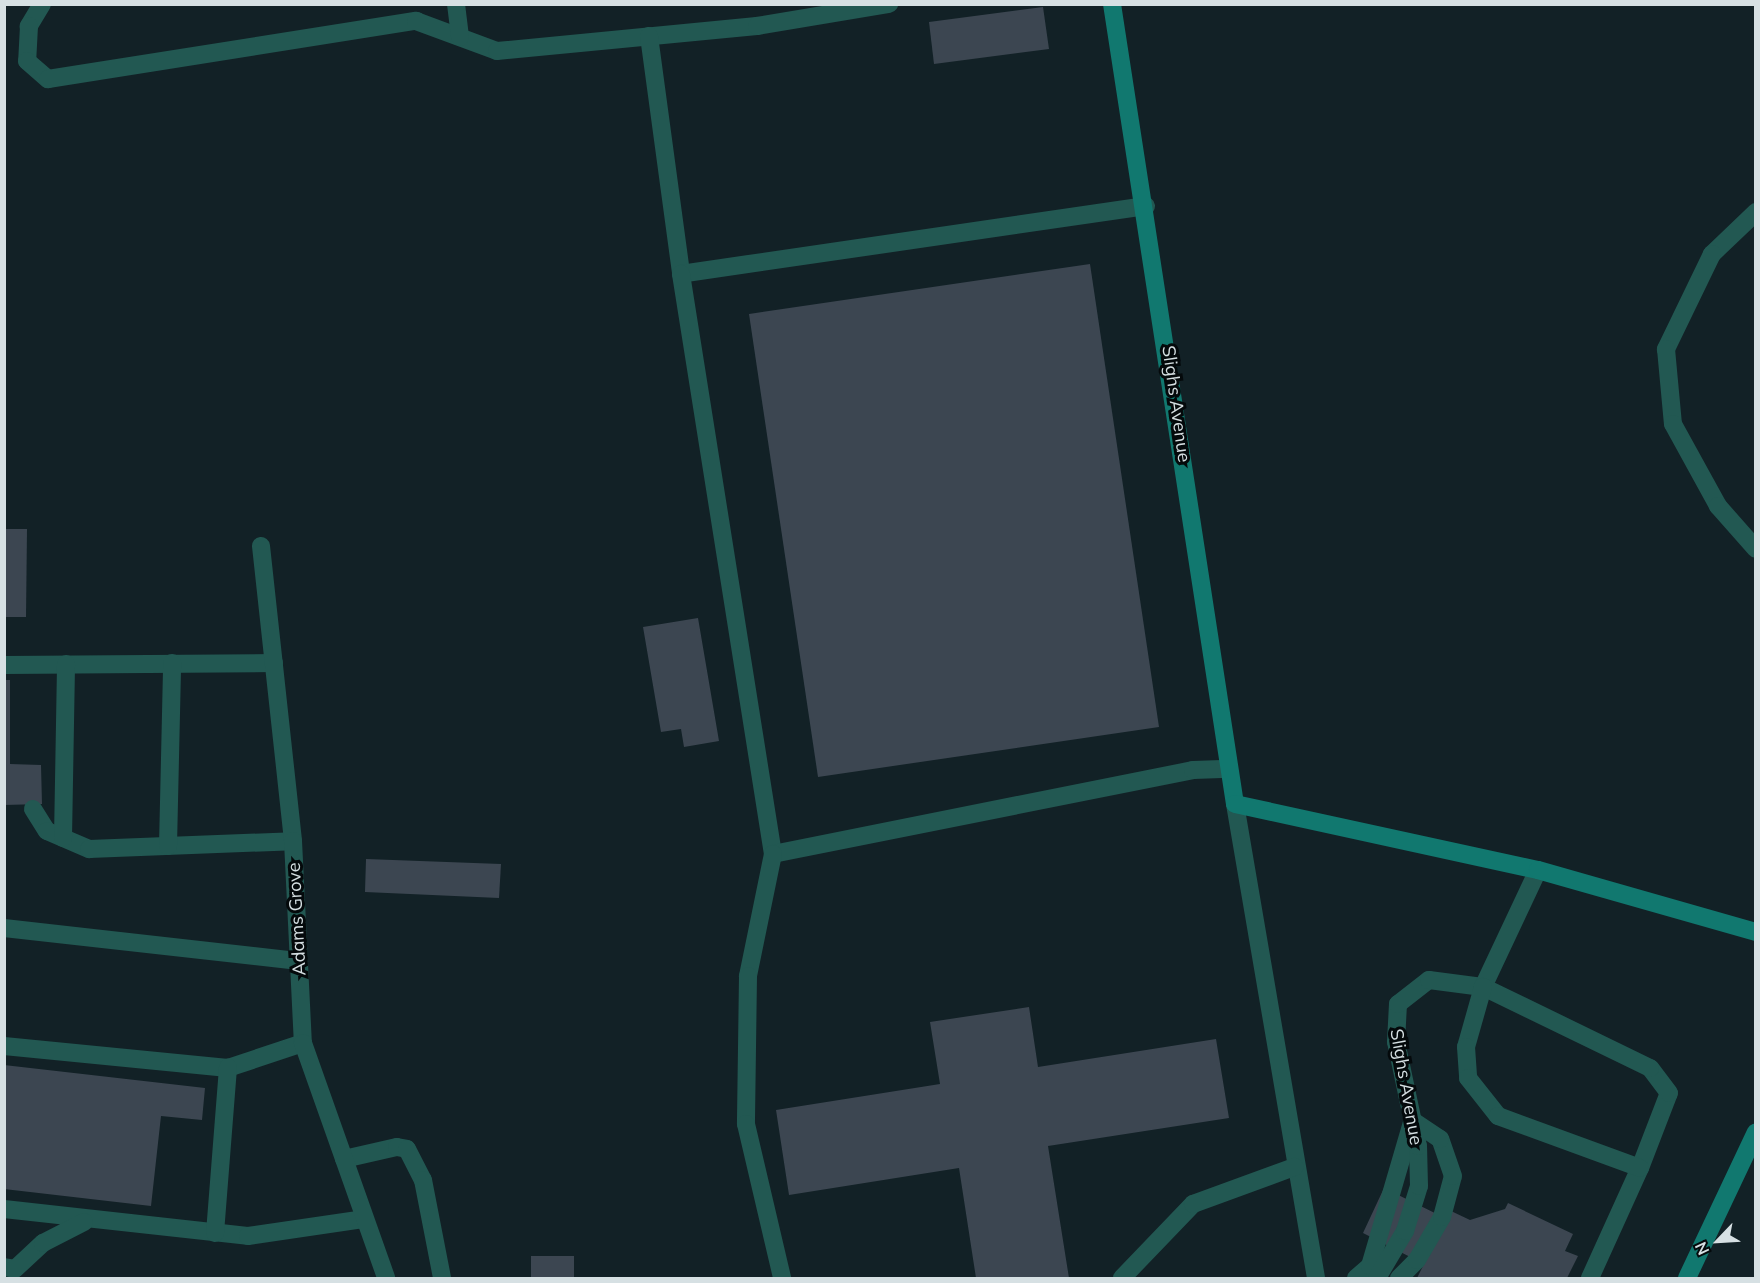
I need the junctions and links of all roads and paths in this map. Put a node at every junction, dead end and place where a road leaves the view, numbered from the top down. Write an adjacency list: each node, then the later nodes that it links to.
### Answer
1 (42, 4): 6 (street)
2 (456, 4): 6 (street)
3 (889, 4): 5 (street)
4 (1112, 4): 7 (street, Slighs Avenue)
5 (649, 36): 6 (street); 9 (street)
6 (460, 37)
7 (1146, 206): 9 (street); 16 (street, Slighs Avenue)
8 (1755, 212): 11 (street)
9 (681, 274): 22 (street)
10 (261, 546): 13 (street, Adams Grove)
11 (1755, 549)
12 (172, 663): 13 (street); 14 (street); 21 (street)
13 (274, 663): 20 (street, Adams Grove)
14 (66, 664): 15 (street); 19 (street)
15 (4, 665)
16 (1229, 769): 17 (street, Slighs Avenue); 22 (street)
17 (1235, 804): 23 (street); 34 (street, Slighs Avenue)
18 (33, 809): 19 (street)
19 (63, 837): 21 (street)
20 (293, 841): 21 (street); 26 (street, Adams Grove)
21 (168, 846)
22 (773, 854): 43 (street)
23 (1538, 870): 25 (street); 27 (street)
24 (4, 928): 26 (street)
25 (1755, 932)
26 (299, 961): 28 (street, Adams Grove)
27 (1483, 987): 31 (street, Slighs Avenue); 35 (street); 35 (street, Slighs Avenue)
28 (303, 1043): 30 (street); 33 (street, Adams Grove)
29 (4, 1046): 30 (street)
30 (228, 1068): 39 (street)
31 (1413, 1121): 46 (street); 47 (street, Slighs Avenue); 48 (street); 49 (street)
32 (1755, 1132): 51 (street)
33 (344, 1159): 37 (street, Adams Grove); 42 (street)
34 (1294, 1167): 44 (street); 45 (street, Slighs Avenue)
35 (1640, 1168): 50 (street)
36 (4, 1209): 38 (street)
37 (365, 1219): 39 (street); 41 (street, Adams Grove)
38 (84, 1222): 39 (street); 40 (street)
39 (215, 1233)
40 (4, 1267)
41 (386, 1278)
42 (441, 1278)
43 (782, 1278)
44 (1122, 1278)
45 (1316, 1278)
46 (1356, 1278)
47 (1377, 1278)
48 (1389, 1278)
49 (1399, 1278)
50 (1590, 1278)
51 (1687, 1278)

